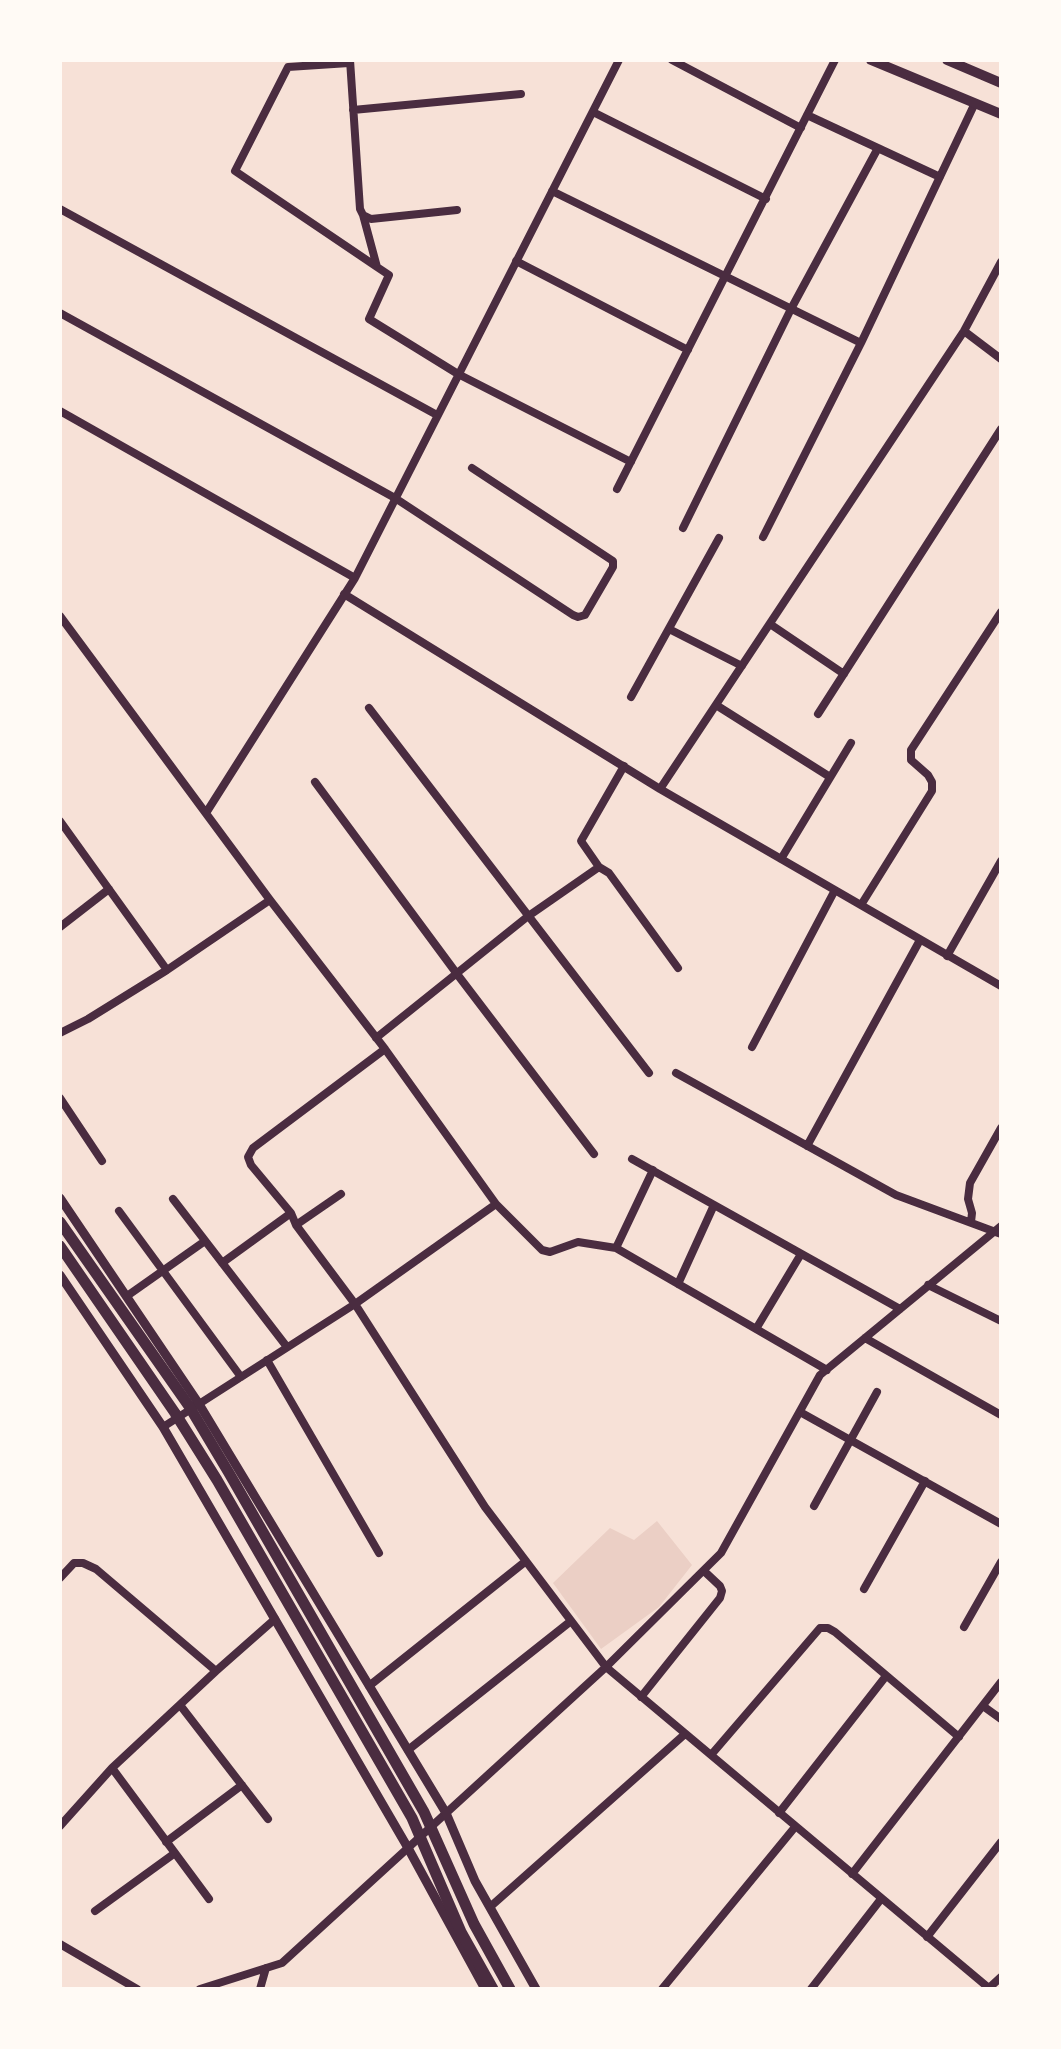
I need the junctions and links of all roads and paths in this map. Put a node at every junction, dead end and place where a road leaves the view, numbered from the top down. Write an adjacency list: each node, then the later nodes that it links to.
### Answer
1 (619, 60): 11 (street)
2 (672, 60): 14 (street)
3 (835, 60): 13 (street)
4 (871, 60): 9 (main road)
5 (947, 60): 7 (main road)
6 (350, 62): 10 (street); 24 (street)
7 (1001, 82)
8 (521, 94): 10 (street)
9 (975, 103): 12 (main road); 16 (street)
10 (353, 110): 21 (street)
11 (593, 112): 17 (street); 18 (street)
12 (1001, 114)
13 (808, 116): 14 (street); 15 (street)
14 (801, 128): 18 (street)
15 (878, 148): 16 (street); 26 (street)
16 (940, 176): 29 (street)
17 (552, 190): 22 (street); 25 (street)
18 (766, 198): 25 (street)
19 (60, 208): 34 (street)
20 (457, 210): 21 (street)
21 (363, 214): 24 (street)
22 (516, 261): 30 (street); 32 (street)
23 (1001, 262): 28 (street)
24 (377, 267): 32 (street)
25 (726, 276): 26 (street); 30 (street)
26 (792, 309): 29 (street); 40 (street)
27 (60, 313): 39 (street)
28 (964, 331): 31 (street); 47 (street)
29 (860, 343): 41 (street)
30 (688, 350): 36 (street)
31 (1001, 360)
32 (458, 374): 34 (street); 36 (street)
33 (60, 411): 43 (street)
34 (437, 415): 39 (street)
35 (1001, 430): 50 (street)
36 (631, 462): 38 (street)
37 (472, 468): 39 (street)
38 (617, 488)
39 (395, 498): 43 (street)
40 (683, 528)
41 (763, 537)
42 (719, 538): 48 (street)
43 (354, 578): 44 (street)
44 (344, 594): 56 (street); 60 (street)
45 (1001, 612): 68 (street)
46 (60, 616): 60 (street)
47 (770, 624): 49 (street); 50 (street)
48 (668, 629): 49 (street); 51 (street)
49 (742, 666): 52 (street)
50 (844, 674): 54 (street)
51 (630, 698)
52 (716, 705): 57 (street); 59 (street)
53 (369, 708): 69 (street)
54 (818, 714)
55 (851, 743): 57 (street)
56 (624, 766): 59 (street); 64 (street)
57 (830, 777): 62 (street)
58 (316, 782): 75 (street)
59 (660, 789): 62 (street)
60 (206, 814): 67 (street)
61 (60, 821): 65 (street)
62 (780, 859): 66 (street)
63 (1001, 861): 72 (street)
64 (599, 867): 69 (street); 73 (street)
65 (109, 889): 70 (street); 74 (street)
66 (834, 890): 68 (street); 79 (street)
67 (270, 900): 74 (street); 78 (street)
68 (860, 905): 71 (street)
69 (528, 917): 75 (street); 81 (street)
70 (60, 927)
71 (920, 940): 72 (street); 85 (street)
72 (948, 956): 76 (street)
73 (678, 968)
74 (166, 970): 77 (street)
75 (457, 974): 78 (street); 86 (street)
76 (1001, 986)
77 (60, 1033)
78 (376, 1038): 80 (street)
79 (752, 1047)
80 (385, 1049): 93 (street); 96 (street)
81 (649, 1073)
82 (676, 1073): 85 (street)
83 (60, 1098): 88 (street)
84 (1001, 1128): 98 (street)
85 (807, 1146): 98 (street)
86 (594, 1154)
87 (632, 1158): 89 (street)
88 (102, 1161)
89 (652, 1170): 94 (street); 103 (street)
90 (342, 1194): 99 (street)
91 (60, 1198): 110 (street)
92 (172, 1199): 101 (street)
93 (496, 1204): 103 (street); 111 (street)
94 (714, 1205): 104 (street); 108 (street)
95 (119, 1212): 106 (street)
96 (291, 1213): 99 (street); 105 (street)
97 (60, 1222): 175 (highway)
98 (971, 1222): 100 (street)
99 (296, 1225): 111 (street)
100 (999, 1230): 109 (street)
101 (205, 1241): 105 (street); 106 (street)
102 (60, 1246): 174 (highway)
103 (616, 1248): 108 (street)
104 (801, 1254): 112 (street); 114 (street)
105 (222, 1263): 116 (street)
106 (162, 1271): 110 (street); 119 (street)
107 (60, 1276): 124 (street)
108 (678, 1284): 114 (street)
109 (928, 1286): 112 (street); 113 (street)
110 (127, 1296): 121 (street)
111 (356, 1304): 116 (street); 130 (street)
112 (900, 1309): 115 (street)
113 (1001, 1321)
114 (756, 1330): 118 (street)
115 (865, 1338): 118 (street); 123 (street)
116 (287, 1348): 117 (street)
117 (266, 1360): 119 (street); 129 (street)
118 (827, 1370): 122 (street)
119 (241, 1376): 121 (street)
120 (877, 1392): 125 (street)
121 (198, 1404): 124 (street); 142 (street)
122 (800, 1412): 125 (street); 132 (street)
123 (1001, 1416)
124 (163, 1428): 135 (street)
125 (850, 1440): 126 (street); 127 (street)
126 (925, 1481): 128 (street); 134 (street)
127 (814, 1506)
128 (1001, 1524)
129 (379, 1553)
130 (526, 1561): 136 (street); 142 (street)
131 (1001, 1562): 137 (street)
132 (704, 1571): 138 (street); 143 (street)
133 (60, 1578): 139 (street)
134 (864, 1588)
135 (275, 1620): 139 (street); 160 (street)
136 (571, 1620): 138 (street); 149 (street)
137 (964, 1627)
138 (606, 1667): 143 (street); 153 (street)
139 (216, 1670): 144 (street)
140 (886, 1676): 148 (street); 150 (street); 154 (street)
141 (1001, 1682): 145 (street)
142 (370, 1686): 149 (street)
143 (641, 1697): 147 (street)
144 (180, 1704): 151 (street); 152 (street)
145 (983, 1706): 146 (street); 148 (street)
146 (1001, 1719)
147 (686, 1734): 150 (street); 165 (street)
148 (959, 1737): 162 (street)
149 (408, 1750): 153 (street)
150 (711, 1755): 154 (street)
151 (112, 1768): 156 (street); 158 (street)
152 (242, 1786): 155 (street); 158 (street)
153 (446, 1813): 160 (street); 165 (street)
154 (779, 1813): 157 (street)
155 (268, 1819)
156 (60, 1826)
157 (795, 1826): 162 (street); 177 (street)
158 (166, 1842): 161 (street)
159 (1001, 1842): 167 (street)
160 (408, 1848): 169 (street); 174 (street)
161 (175, 1854): 163 (street); 166 (street)
162 (852, 1874): 164 (street)
163 (209, 1899)
164 (881, 1899): 167 (street); 178 (street)
165 (490, 1907): 176 (street)
166 (95, 1911)
167 (927, 1938): 179 (street)
168 (60, 1944): 171 (street)
169 (266, 1968): 172 (street); 173 (street)
170 (1001, 1976): 179 (street)
171 (137, 1989)
172 (200, 1989)
173 (260, 1989)
174 (489, 1989)
175 (510, 1989)
176 (536, 1989)
177 (662, 1989)
178 (811, 1989)
179 (989, 1989)

